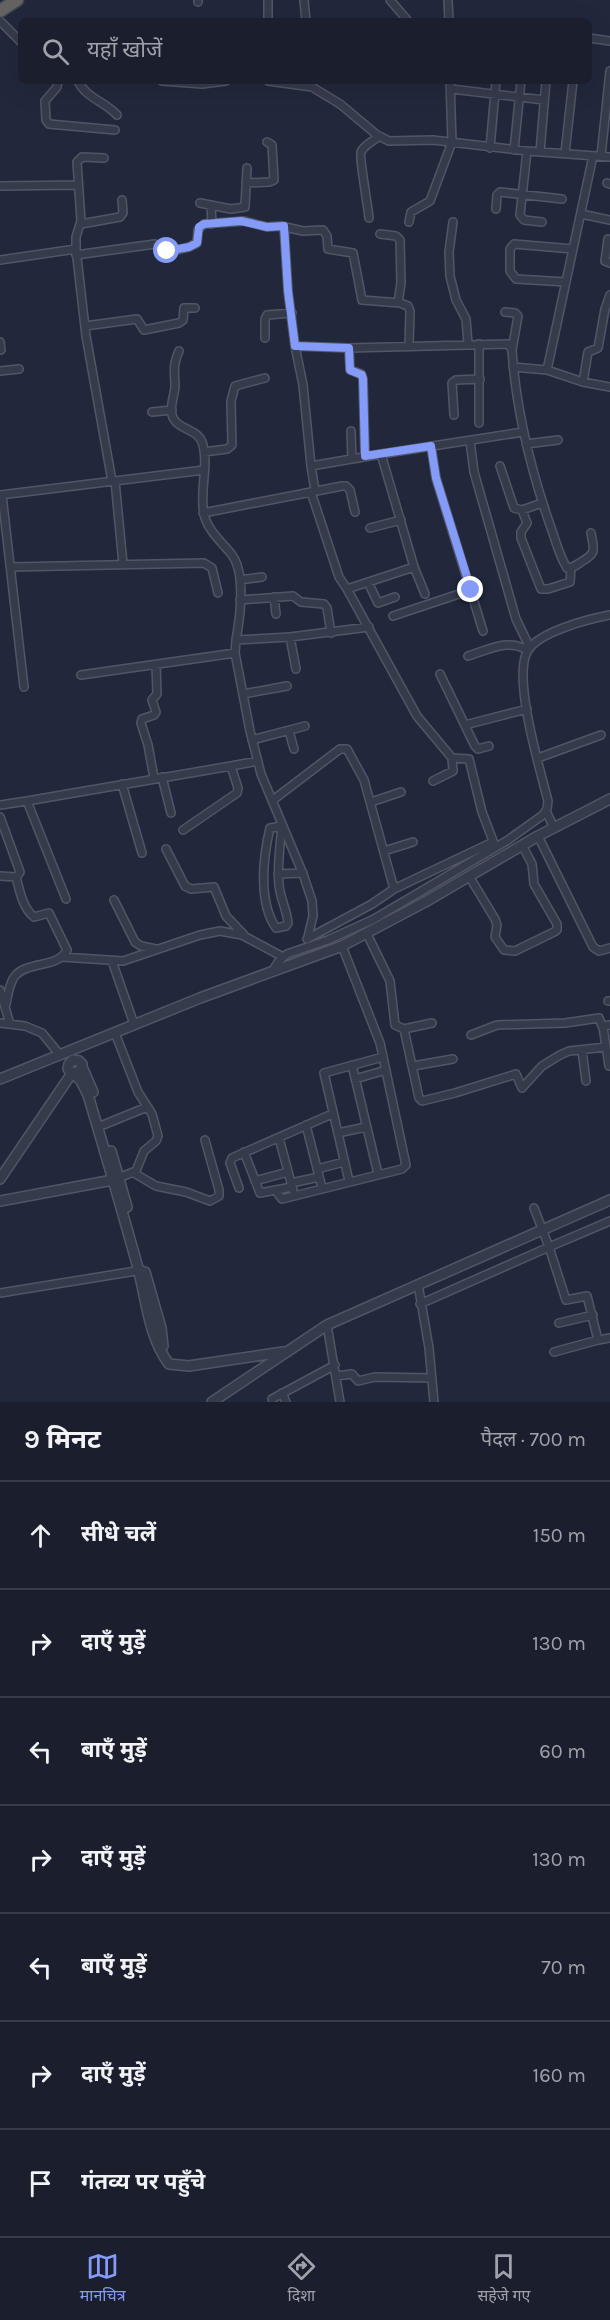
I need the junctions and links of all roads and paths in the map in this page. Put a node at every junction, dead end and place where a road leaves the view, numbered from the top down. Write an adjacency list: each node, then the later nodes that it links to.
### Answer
1 (17, 0): 6 (highway)
2 (268, 0): 7 (street)
3 (304, 0): 8 (street)
4 (390, 0): 9 (street)
5 (448, 0): 10 (street)
6 (0, 11)
7 (268, 18)
8 (306, 18)
9 (405, 18)
10 (449, 18)
11 (0, 21): 13 (street)
12 (592, 38): 14 (street)
13 (18, 39)
14 (610, 41)
15 (610, 72): 24 (street)
16 (58, 84): 30 (street)
17 (80, 84): 29 (street)
18 (308, 84): 32 (street)
19 (450, 84): 25 (street)
20 (496, 84): 26 (street)
21 (521, 84): 27 (street)
22 (546, 84): 28 (street)
23 (573, 84): 39 (street)
24 (609, 86): 31 (street)
25 (451, 89): 26 (street); 34 (street)
26 (494, 94): 27 (street); 35 (street)
27 (519, 97): 28 (street); 36 (street)
28 (544, 100): 38 (street)
29 (117, 115)
30 (116, 130)
31 (607, 133): 40 (street)
32 (380, 136): 34 (street); 54 (street)
33 (267, 142): 44 (street)
34 (452, 142): 35 (street); 56 (street)
35 (490, 148): 36 (street)
36 (514, 150): 37 (street)
37 (527, 152): 38 (street); 47 (street)
38 (540, 152): 39 (street)
39 (565, 153): 40 (street)
40 (597, 156): 41 (street); 53 (street)
41 (610, 157)
42 (104, 158): 45 (street)
43 (247, 168): 44 (street)
44 (246, 183): 51 (street)
45 (77, 185): 46 (street); 59 (street)
46 (0, 186)
47 (523, 194): 49 (street); 52 (street); 58 (street)
48 (122, 200): 59 (street)
49 (562, 200)
50 (200, 203): 51 (street)
51 (211, 206): 60 (street)
52 (496, 209)
53 (581, 214): 55 (street); 64 (street)
54 (369, 218)
55 (610, 220)
56 (409, 222)
57 (453, 222): 76 (street)
58 (542, 222)
59 (81, 224): 65 (street)
60 (212, 224): 61 (street); 65 (street)
61 (284, 226): 70 (street); 73 (street)
62 (380, 234): 70 (street)
63 (608, 239): 67 (street)
64 (573, 249): 68 (street); 68 (street)
65 (76, 252): 66 (street); 74 (street)
66 (0, 260)
67 (610, 263)
68 (566, 282): 85 (street)
69 (610, 295): 89 (street)
70 (398, 303): 79 (street)
71 (195, 308): 74 (street)
72 (505, 312): 81 (street)
73 (292, 313): 75 (street); 78 (street)
74 (85, 326): 108 (street)
75 (265, 338)
76 (468, 344): 77 (street); 79 (street)
77 (479, 344): 81 (street); 88 (street)
78 (295, 346): 80 (street); 105 (street)
79 (410, 346): 80 (street)
80 (349, 348): 103 (street)
81 (512, 350): 83 (street)
82 (179, 351): 91 (street)
83 (513, 367): 85 (street); 96 (street)
84 (19, 369): 86 (street)
85 (547, 370): 89 (street)
86 (0, 372)
87 (266, 378): 101 (street)
88 (480, 379): 93 (street); 94 (street)
89 (583, 382): 90 (street)
90 (610, 387)
91 (172, 410): 92 (street); 101 (street)
92 (152, 412)
93 (454, 415)
94 (479, 423)
95 (351, 431): 104 (street)
96 (523, 432): 98 (street); 99 (street)
97 (558, 440): 99 (street)
98 (470, 441): 100 (street); 140 (street)
99 (526, 444): 111 (street)
100 (431, 446): 102 (street); 126 (street)
101 (204, 452): 107 (street)
102 (381, 454): 103 (street); 115 (street)
103 (365, 456): 104 (street)
104 (352, 459): 105 (street)
105 (311, 466): 109 (street)
106 (500, 466): 112 (street)
107 (204, 470): 108 (street); 114 (street)
108 (114, 481): 110 (street); 118 (street)
109 (313, 491): 113 (street); 114 (street); 125 (street)
110 (1, 495): 119 (street)
111 (542, 503): 112 (street); 121 (street)
112 (522, 510): 121 (street)
113 (355, 512)
114 (203, 513): 123 (street)
115 (400, 520): 116 (street); 120 (street)
116 (370, 528)
117 (591, 533): 121 (street)
118 (123, 564): 119 (street); 127 (street)
119 (11, 567): 148 (street)
120 (414, 567): 124 (street); 128 (street)
121 (571, 568)
122 (262, 578): 123 (street)
123 (240, 580): 131 (street)
124 (368, 582): 125 (street); 130 (street)
125 (347, 589): 135 (street)
126 (471, 590): 134 (street); 136 (street)
127 (218, 593)
128 (425, 594)
129 (274, 597): 131 (street); 132 (street); 137 (street)
130 (395, 597)
131 (240, 600): 139 (street)
132 (276, 614)
133 (610, 615): 140 (street)
134 (393, 616)
135 (369, 627): 137 (street); 158 (street)
136 (483, 631)
137 (331, 633): 138 (street)
138 (290, 637): 139 (street); 144 (street)
139 (236, 640): 141 (street)
140 (529, 649): 142 (street); 150 (street)
141 (236, 653): 143 (street); 149 (street)
142 (468, 656)
143 (156, 664): 146 (street); 162 (street)
144 (296, 669)
145 (440, 674): 151 (street)
146 (81, 675)
147 (287, 686): 149 (street)
148 (24, 687)
149 (243, 694): 155 (street)
150 (527, 709): 151 (street); 159 (street)
151 (465, 725): 156 (street)
152 (305, 726): 153 (street)
153 (289, 731): 155 (street); 157 (street)
154 (601, 735): 159 (street)
155 (252, 740): 160 (street)
156 (489, 746)
157 (294, 749)
158 (452, 758): 163 (street); 179 (street)
159 (537, 758): 171 (street)
160 (258, 761): 161 (street); 167 (street)
161 (231, 766): 162 (street); 176 (street)
162 (158, 778): 164 (street); 172 (street)
163 (434, 781)
164 (122, 784): 168 (street); 183 (street)
165 (401, 792): 169 (street)
166 (610, 799): 175 (street)
167 (273, 800): 169 (street); 174 (street)
168 (27, 801): 170 (street); 190 (street)
169 (370, 802): 182 (street)
170 (0, 805)
171 (546, 811): 175 (street); 179 (street)
172 (171, 813)
173 (0, 817): 188 (street)
174 (282, 824): 184 (street); 185 (street); 185 (street)
175 (554, 828): 177 (street)
176 (183, 830)
177 (538, 836): 180 (street); 196 (street)
178 (413, 842): 182 (street)
179 (494, 844): 189 (street); 197 (street)
180 (522, 845): 187 (street); 187 (street)
181 (166, 849): 193 (street)
182 (384, 851): 189 (street)
183 (141, 853)
184 (303, 873): 185 (street); 194 (street)
185 (278, 874)
186 (0, 876): 188 (street)
187 (469, 876): 192 (street)
188 (16, 878): 199 (street)
189 (394, 889): 194 (street)
190 (66, 898)
191 (114, 900): 198 (street)
192 (367, 934): 195 (street); 210 (street)
193 (246, 937): 198 (street); 200 (street)
194 (308, 937): 197 (street)
195 (342, 946): 202 (street); 217 (street)
196 (610, 948)
197 (302, 949): 200 (street)
198 (158, 950): 201 (street)
199 (62, 957): 201 (street); 204 (street)
200 (283, 957): 202 (street)
201 (112, 961): 208 (street)
202 (272, 972): 208 (street)
203 (0, 990): 204 (street)
204 (6, 1004): 207 (street)
205 (0, 1023): 207 (street)
206 (432, 1023): 210 (street)
207 (10, 1024): 216 (street)
208 (134, 1024): 211 (street)
209 (607, 1026): 212 (street); 214 (street)
210 (404, 1029): 220 (street)
211 (115, 1033): 213 (street); 227 (street)
212 (471, 1035)
213 (91, 1042): 216 (street); 222 (street)
214 (606, 1047): 215 (street); 221 (street)
215 (582, 1050): 220 (street); 226 (street)
216 (60, 1055): 222 (street); 224 (street)
217 (383, 1057): 219 (street); 223 (street)
218 (453, 1059): 220 (street)
219 (352, 1065): 225 (street); 228 (street)
220 (413, 1066)
221 (609, 1066)
222 (75, 1067): 229 (street); 241 (street); 242 (street)
223 (386, 1070): 225 (street); 240 (street)
224 (0, 1078)
225 (355, 1079): 231 (street)
226 (586, 1081)
227 (147, 1107): 229 (street); 238 (street)
228 (332, 1114): 230 (street); 232 (street)
229 (103, 1125): 242 (street)
230 (306, 1125): 233 (street); 239 (street)
231 (366, 1127): 232 (street); 240 (street)
232 (338, 1133): 236 (street)
233 (279, 1138): 235 (street); 237 (street)
234 (205, 1140): 238 (street)
235 (244, 1152): 243 (street); 246 (street)
236 (344, 1162): 239 (street); 244 (street)
237 (288, 1172): 243 (street); 245 (street)
238 (134, 1173): 242 (street)
239 (318, 1173): 245 (street); 247 (street)
240 (378, 1174): 244 (street)
241 (0, 1179)
242 (116, 1179): 251 (street); 256 (street)
243 (255, 1181): 248 (street)
244 (349, 1181): 247 (street)
245 (291, 1185): 248 (street); 249 (street)
246 (239, 1188)
247 (322, 1188): 249 (street)
248 (276, 1191): 249 (street)
249 (295, 1195)
250 (609, 1200): 254 (street)
251 (0, 1201)
252 (534, 1208): 254 (street)
253 (610, 1221): 255 (street)
254 (542, 1229): 255 (street); 257 (street)
255 (549, 1247): 259 (street); 260 (street)
256 (141, 1270): 258 (street); 265 (street)
257 (418, 1284): 259 (street); 262 (street)
258 (0, 1293)
259 (420, 1304): 269 (street)
260 (592, 1315): 261 (street); 264 (street)
261 (559, 1323)
262 (327, 1325): 265 (street); 267 (street)
263 (610, 1338): 264 (street)
264 (598, 1340): 266 (street)
265 (288, 1351): 272 (street)
266 (554, 1352)
267 (335, 1365): 268 (street); 270 (street)
268 (336, 1376): 269 (street); 274 (street)
269 (431, 1378): 275 (street)
270 (282, 1393): 271 (street); 273 (street)
271 (272, 1399)
272 (212, 1402)
273 (286, 1402)
274 (339, 1402)
275 (434, 1402)

